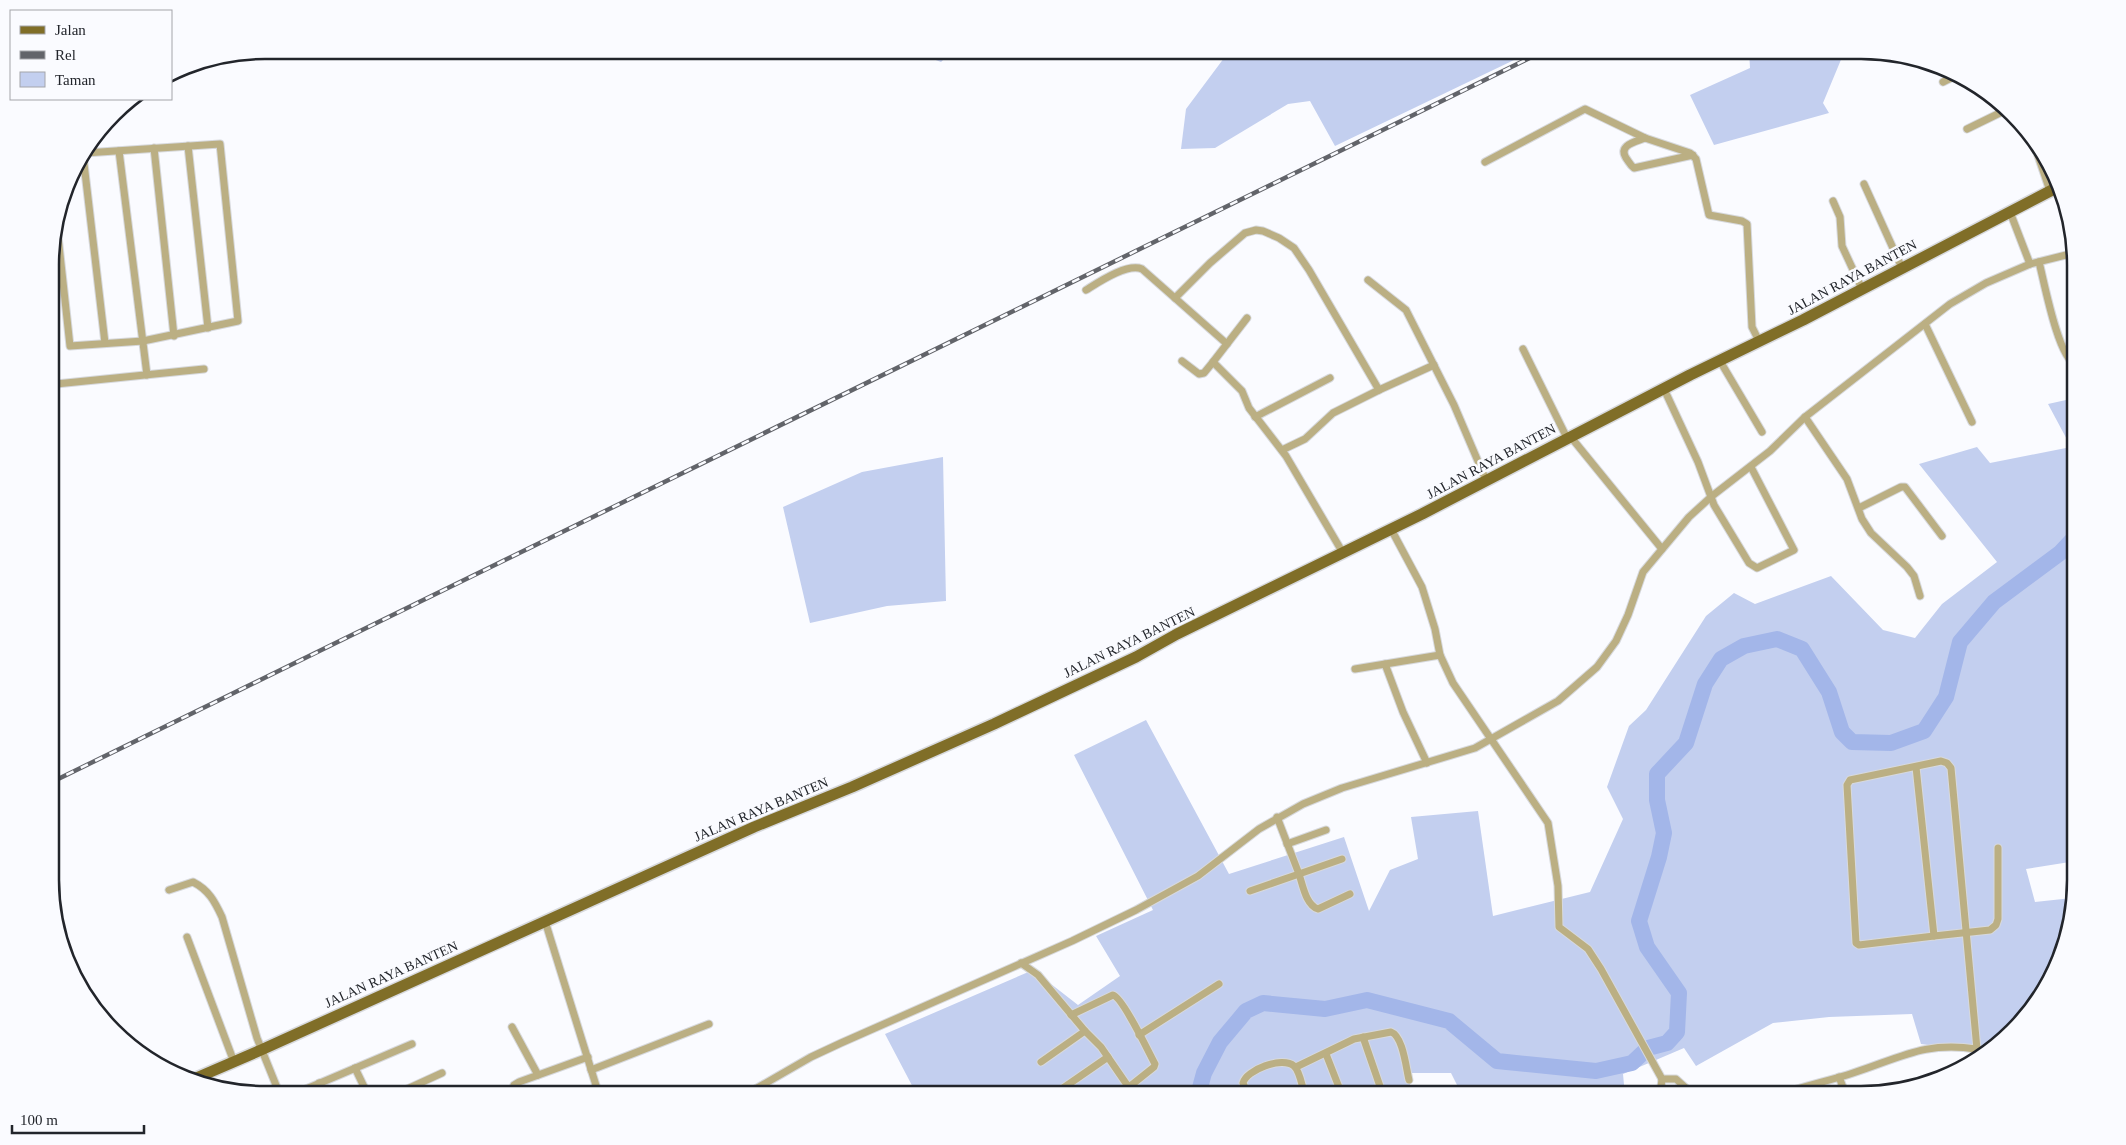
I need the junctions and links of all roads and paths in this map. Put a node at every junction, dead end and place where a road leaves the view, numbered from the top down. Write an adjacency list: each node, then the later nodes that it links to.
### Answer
1 (1950, 79): 2 (street)
2 (1943, 82)
3 (2000, 113): 4 (street)
4 (1967, 129)
5 (1645, 138): 10 (street); 10 (street); 11 (street)
6 (188, 146): 7 (street); 29 (street); 29 (street)
7 (154, 148): 8 (street); 30 (street)
8 (119, 151): 9 (street); 31 (street)
9 (91, 153)
10 (1693, 155): 32 (street)
11 (1485, 162)
12 (85, 164): 33 (street)
13 (2048, 176): 15 (street)
14 (1864, 184): 22 (street)
15 (2053, 190): 17 (main road, JALAN RAYA BANTEN)
16 (1833, 201): 24 (street)
17 (2010, 212): 21 (street); 22 (main road, JALAN RAYA BANTEN)
18 (59, 249): 33 (street)
19 (2067, 255): 20 (street)
20 (2039, 262): 21 (street); 36 (street)
21 (2030, 264): 28 (street)
22 (1902, 268): 24 (main road, JALAN RAYA BANTEN)
23 (1368, 280): 40 (street)
24 (1862, 289): 32 (main road, JALAN RAYA BANTEN)
25 (1086, 290): 26 (street)
26 (1175, 298): 34 (street); 46 (street)
27 (1248, 318): 34 (street)
28 (1925, 324): 48 (street); 49 (street)
29 (208, 328): 30 (street)
30 (174, 336): 31 (street)
31 (143, 341): 33 (street); 42 (street)
32 (1759, 341): 38 (main road, JALAN RAYA BANTEN)
33 (105, 344)
34 (1227, 344): 39 (street)
35 (1522, 349): 51 (street)
36 (2067, 356)
37 (1182, 361): 39 (street)
38 (1720, 361): 45 (main road, JALAN RAYA BANTEN); 50 (street)
39 (1213, 362): 47 (street)
40 (1434, 365): 46 (street); 54 (street)
41 (204, 369): 42 (street)
42 (147, 375): 44 (street)
43 (1330, 378): 47 (street)
44 (59, 384)
45 (1664, 389): 51 (main road, JALAN RAYA BANTEN); 55 (street)
46 (1379, 390): 52 (street)
47 (1255, 416): 52 (street)
48 (1804, 416): 53 (street); 56 (street)
49 (1972, 422)
50 (1762, 432)
51 (1569, 437): 54 (main road, JALAN RAYA BANTEN); 59 (street)
52 (1282, 450): 60 (street)
53 (1751, 467): 55 (street); 55 (street)
54 (1486, 480): 57 (main road, JALAN RAYA BANTEN)
55 (1712, 496): 59 (street)
56 (1859, 508): 58 (street); 61 (street)
57 (1392, 530): 60 (main road, JALAN RAYA BANTEN); 62 (street)
58 (1942, 536)
59 (1662, 549): 65 (street)
60 (1343, 553): 77 (main road, JALAN RAYA BANTEN)
61 (1920, 596)
62 (1440, 655): 63 (street); 65 (street)
63 (1385, 664): 64 (street); 66 (street)
64 (1355, 669)
65 (1492, 739): 66 (street); 103 (street)
66 (1427, 763): 68 (street)
67 (1916, 767): 78 (street); 79 (street); 79 (street)
68 (1277, 818): 70 (street); 81 (street)
69 (1326, 830): 70 (street)
70 (1287, 844): 73 (street)
71 (1998, 848): 78 (street)
72 (1342, 859): 73 (street)
73 (1299, 874): 75 (street); 76 (street)
74 (169, 890): 91 (street)
75 (1250, 891)
76 (1350, 894)
77 (545, 921): 91 (main road, JALAN RAYA BANTEN); 93 (street)
78 (1966, 933): 79 (street); 90 (street)
79 (1934, 936)
80 (187, 937): 95 (street)
81 (1021, 964): 83 (street); 114 (street)
82 (1219, 984): 87 (street)
83 (1071, 1015): 86 (street); 87 (street)
84 (709, 1024): 99 (street)
85 (512, 1027): 101 (street)
86 (1085, 1031): 94 (street); 96 (street)
87 (1140, 1035): 117 (street)
88 (1363, 1037): 92 (street); 105 (street); 121 (street)
89 (412, 1044): 98 (street)
90 (1976, 1049): 104 (street)
91 (261, 1050): 95 (main road, JALAN RAYA BANTEN); 107 (street)
92 (1326, 1054): 97 (street); 120 (street)
93 (588, 1057): 99 (street); 101 (street)
94 (1108, 1057): 115 (street); 116 (street)
95 (234, 1062): 102 (main road, JALAN RAYA BANTEN)
96 (1041, 1062)
97 (1296, 1067): 118 (street); 119 (street)
98 (354, 1068): 106 (street); 110 (street)
99 (591, 1070): 113 (street)
100 (442, 1073): 111 (street)
101 (538, 1075): 112 (street)
102 (201, 1076)
103 (1661, 1076): 122 (street); 123 (street)
104 (1839, 1077): 124 (street); 125 (street)
105 (1409, 1080)
106 (319, 1083): 108 (street); 109 (street)
107 (276, 1086)
108 (312, 1086)
109 (320, 1086)
110 (363, 1086)
111 (414, 1086)
112 (514, 1086)
113 (595, 1086)
114 (761, 1086)
115 (1066, 1086)
116 (1128, 1086)
117 (1130, 1086)
118 (1244, 1086)
119 (1302, 1086)
120 (1338, 1086)
121 (1379, 1086)
122 (1660, 1086)
123 (1684, 1086)
124 (1809, 1086)
125 (1842, 1086)

